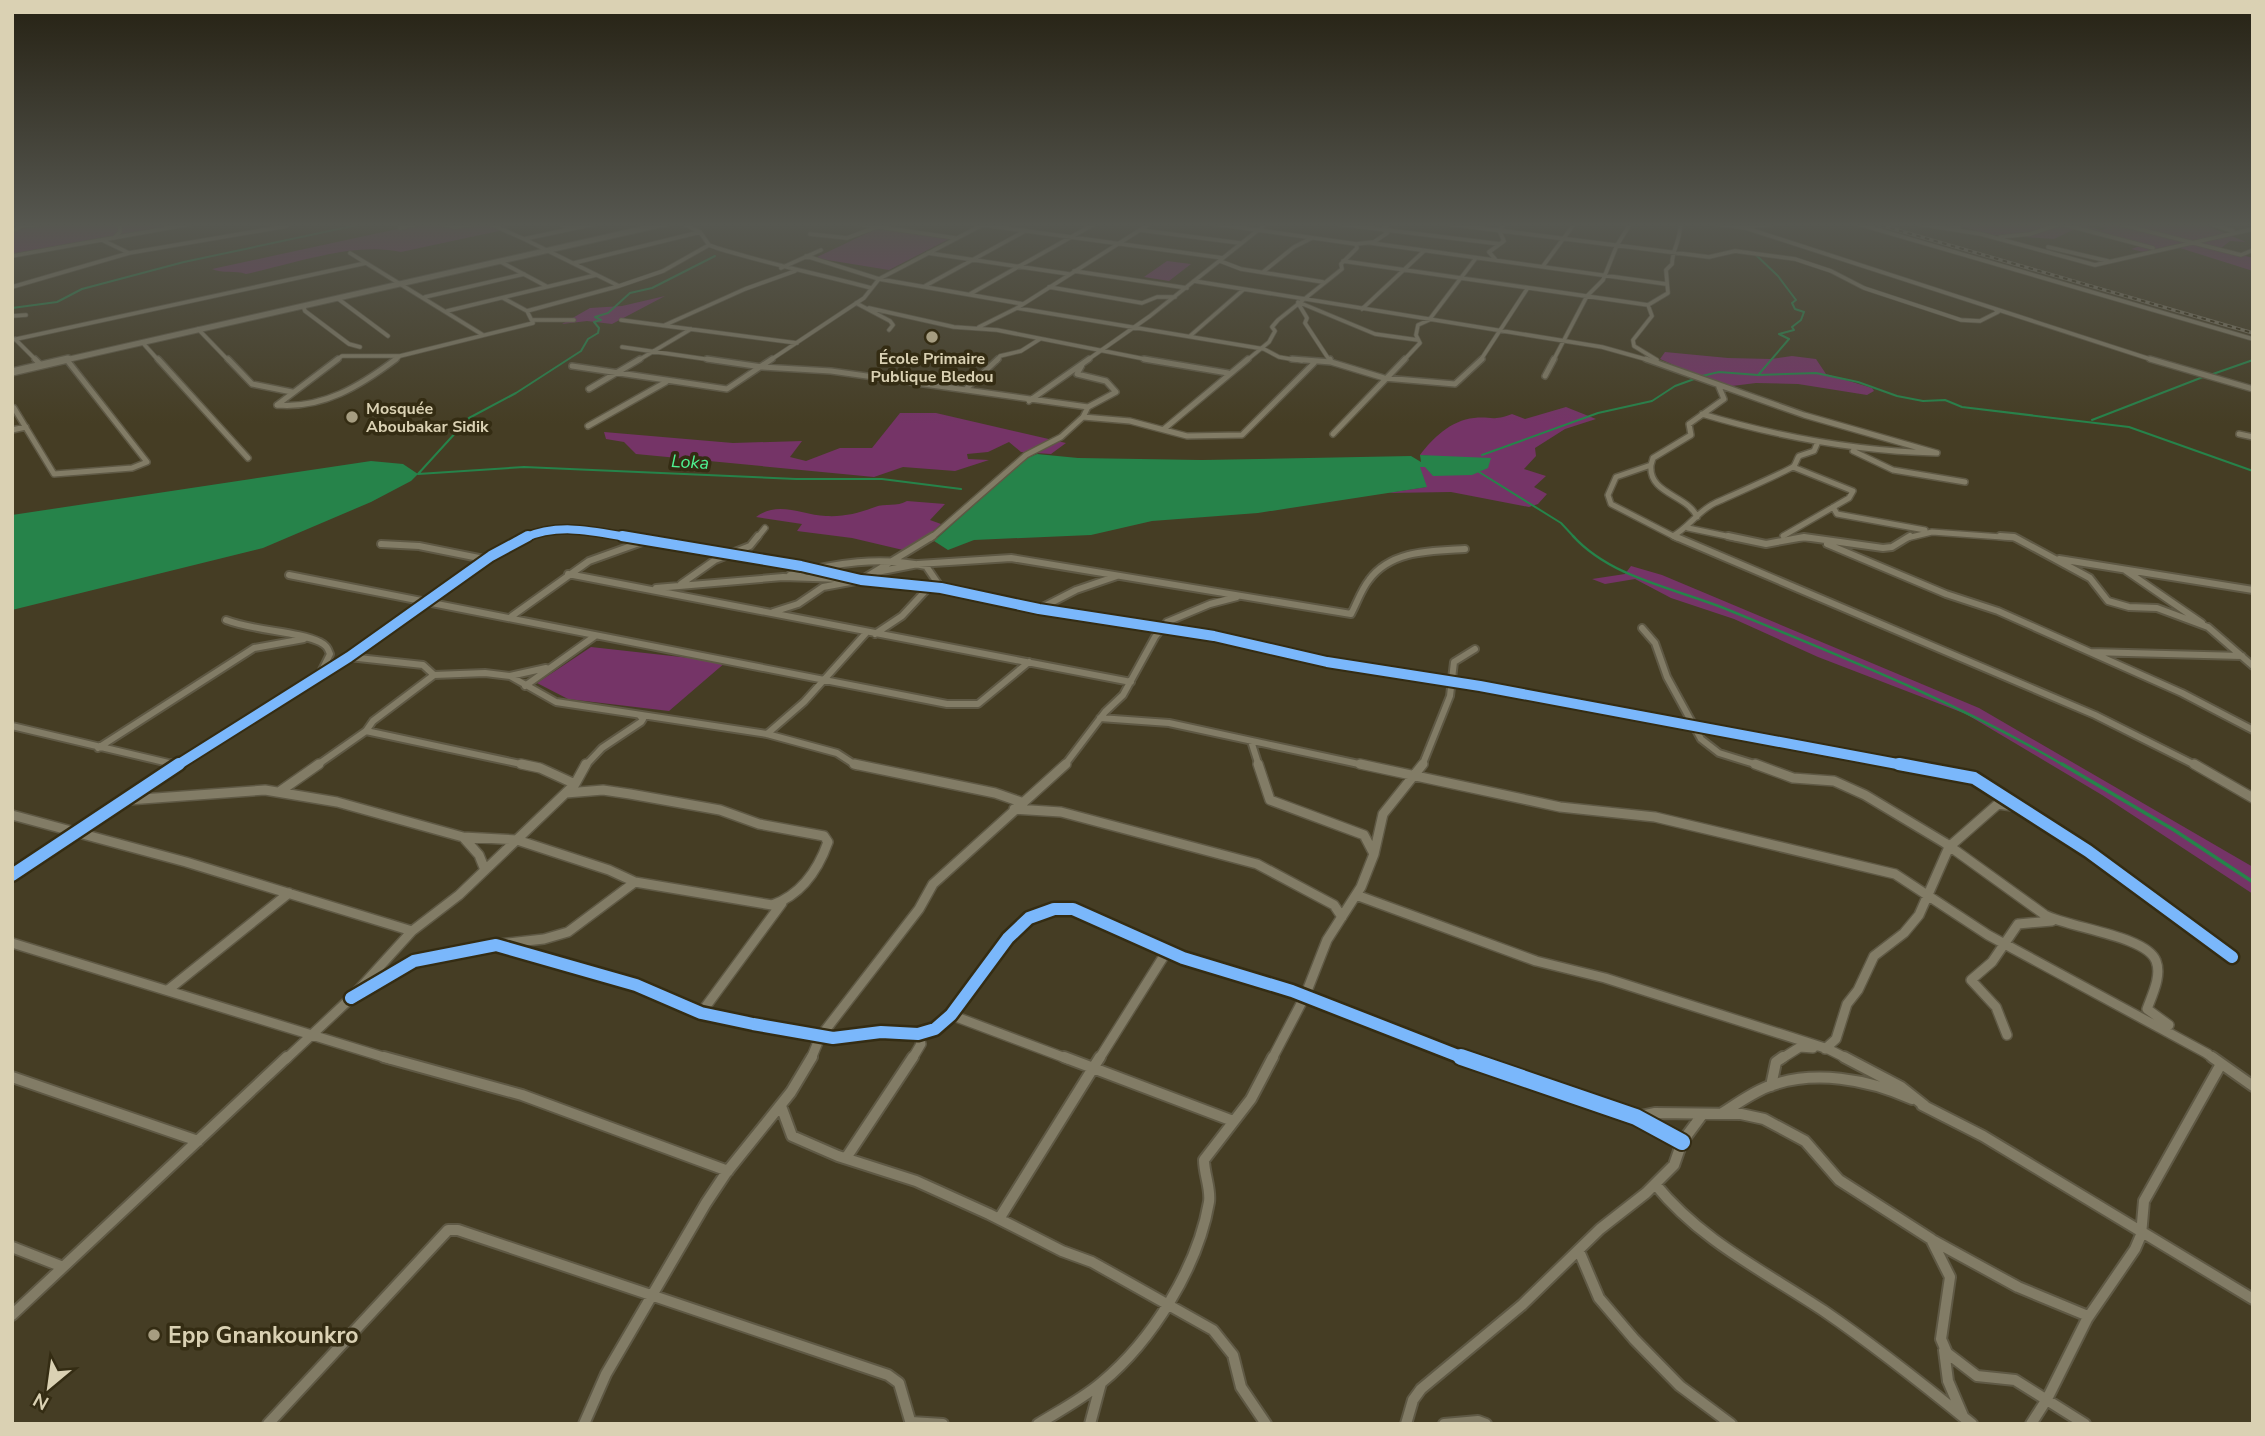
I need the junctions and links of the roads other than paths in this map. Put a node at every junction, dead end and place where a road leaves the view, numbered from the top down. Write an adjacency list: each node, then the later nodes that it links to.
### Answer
1 (238, 290): 58 (street)
2 (372, 290): 29 (street)
3 (414, 290): 27 (street)
4 (455, 290): 27 (street)
5 (532, 290): 30 (street)
6 (604, 290): 41 (street)
7 (743, 290): 48 (street)
8 (869, 290): 32 (street)
9 (947, 290): 25 (street)
10 (978, 290): 25 (street)
11 (1044, 290): 33 (street)
12 (1067, 290): 28 (street)
13 (1184, 290): 28 (street)
14 (1242, 290): 31 (street); 57 (street)
15 (1313, 290): 31 (street)
16 (1383, 290): 38 (street)
17 (1451, 290): 47 (street)
18 (1526, 290): 54 (street)
19 (1536, 290): 26 (street)
20 (1592, 290): 26 (street)
21 (1667, 290): 34 (street)
22 (1870, 290): 39 (street)
23 (1936, 290): 39 (street)
24 (2085, 290): 60 (street)
25 (970, 294): 33 (street)
26 (1587, 296): 34 (street); 62 (street)
27 (425, 297): 40 (street)
28 (1175, 297): 50 (street)
29 (337, 298): 35 (street); 56 (street)
30 (503, 298): 40 (street); 41 (street)
31 (1300, 301): 38 (street); 61 (street); 67 (street); 72 (street)
32 (856, 303): 36 (street); 64 (street)
33 (1023, 304): 37 (street)
34 (1648, 305): 74 (street)
35 (303, 306): 51 (street); 65 (street)
36 (869, 308): 49 (street); 53 (street)
37 (1017, 308): 49 (street); 50 (street)
38 (1362, 309): 47 (street)
39 (1995, 309): 88 (street)
40 (447, 311): 55 (street)
41 (527, 311): 44 (street)
42 (26, 315): 43 (street)
43 (12, 316)
44 (533, 320): 45 (street); 55 (street)
45 (574, 320)
46 (621, 320): 48 (street)
47 (1429, 320): 54 (street); 61 (street)
48 (665, 326): 52 (street)
49 (978, 327): 59 (street)
50 (1133, 327): 57 (street); 69 (street)
51 (198, 329): 63 (street); 89 (street)
52 (692, 329): 64 (street); 68 (street)
53 (889, 330)
54 (1499, 331): 62 (street); 83 (street)
55 (483, 335): 70 (street)
56 (388, 336)
57 (1189, 337): 67 (street)
58 (14, 339): 75 (street)
59 (1040, 339): 69 (street); 87 (street)
60 (2253, 339)
61 (1418, 340): 83 (street)
62 (1562, 341): 74 (street); 82 (street)
63 (142, 342): 71 (street); 105 (street)
64 (798, 343): 78 (street)
65 (360, 347)
66 (622, 347): 68 (street)
67 (1260, 348): 73 (street); 81 (street)
68 (651, 351): 78 (street); 80 (street)
69 (1102, 351): 76 (street); 81 (street)
70 (400, 356): 89 (street); 89 (street)
71 (67, 360): 75 (street); 97 (street)
72 (1331, 362): 73 (street); 83 (street)
73 (1314, 363): 98 (street)
74 (1663, 363): 85 (street)
75 (41, 365): 79 (street)
76 (1082, 365): 90 (street); 92 (street)
77 (572, 366): 80 (street)
78 (762, 367): 84 (street); 87 (street)
79 (12, 372)
80 (615, 373): 84 (street); 86 (street)
81 (1228, 373): 98 (street)
82 (1545, 376)
83 (1384, 378): 101 (street)
84 (666, 381): 96 (street)
85 (1719, 387): 93 (street); 104 (street)
86 (589, 388)
87 (966, 389): 90 (street)
88 (2253, 389)
89 (292, 392)
90 (1029, 401): 92 (street)
91 (14, 408): 97 (street)
92 (1087, 408): 94 (street); 95 (street)
93 (1702, 414): 103 (street); 106 (street)
94 (1083, 417): 95 (street); 126 (street)
95 (1099, 417): 98 (street)
96 (588, 426)
97 (26, 427): 99 (street)
98 (1164, 429)
99 (12, 430)
100 (2239, 433): 102 (street)
101 (1333, 434)
102 (2253, 437)
103 (1817, 444): 104 (street); 107 (street)
104 (1849, 449): 108 (street)
105 (248, 458)
106 (1651, 465): 110 (street); 116 (street)
107 (1793, 467): 109 (street); 110 (street)
108 (1965, 482)
109 (1833, 507): 111 (street); 114 (street)
110 (1697, 517): 113 (street)
111 (1800, 526): 117 (street); 118 (street)
112 (765, 528): 123 (street)
113 (1688, 528): 116 (street); 118 (street)
114 (1932, 531): 117 (street); 124 (street)
115 (621, 535): 119 (street); 122 (street); 125 (street)
116 (1673, 536): 183 (street)
117 (1804, 537): 118 (street); 156 (street)
118 (1778, 540)
119 (650, 541): 122 (street); 123 (street)
120 (381, 544): 125 (street)
121 (1465, 549): 141 (street)
122 (598, 555): 131 (street)
123 (725, 555): 128 (street); 136 (street)
124 (2051, 557): 129 (street); 147 (street)
125 (485, 559): 142 (street)
126 (895, 559): 127 (street); 128 (street); 130 (street)
127 (918, 564): 130 (street); 133 (street); 139 (street)
128 (813, 568): 134 (street); 135 (street)
129 (2124, 569): 140 (street); 147 (street)
130 (877, 572): 135 (street)
131 (568, 574): 138 (street); 145 (street)
132 (289, 575): 142 (street)
133 (1118, 576): 141 (street); 143 (street)
134 (783, 577): 135 (street); 136 (street)
135 (861, 580): 137 (street); 144 (street)
136 (681, 584): 138 (street)
137 (929, 587): 139 (street); 151 (street)
138 (653, 589): 144 (street)
139 (941, 589): 143 (street)
140 (2253, 590)
141 (1237, 597): 148 (street)
142 (429, 602): 145 (street); 158 (street)
143 (1039, 609): 148 (street)
144 (769, 613): 151 (street)
145 (512, 616): 152 (street)
146 (226, 620): 150 (street)
147 (2208, 627): 157 (street)
148 (1162, 628): 166 (street); 167 (street)
149 (1642, 628): 171 (street)
150 (272, 633): 153 (street); 154 (street)
151 (870, 633): 160 (street); 165 (street)
152 (595, 636): 159 (street); 165 (street)
153 (304, 639): 154 (street); 163 (street)
154 (254, 648): 177 (street)
155 (1475, 649): 167 (street)
156 (2084, 652): 157 (street); 173 (street)
157 (2243, 656): 161 (street)
158 (349, 657): 162 (street); 163 (street)
159 (559, 662): 164 (street); 168 (street)
160 (1030, 662): 165 (street); 166 (street)
161 (2253, 666)
162 (434, 675): 164 (street); 174 (street)
163 (319, 676): 178 (street)
164 (510, 676): 168 (street)
165 (826, 679): 175 (street)
166 (1131, 682): 170 (street)
167 (1450, 682): 171 (street); 179 (street)
168 (525, 686): 169 (street)
169 (639, 715): 175 (street); 180 (street)
170 (1100, 719): 176 (street); 185 (street)
171 (1691, 725): 186 (street); 191 (street)
172 (12, 726): 177 (street)
173 (2253, 730)
174 (366, 731): 180 (street); 181 (street)
175 (767, 734): 185 (street)
176 (1251, 741): 179 (street); 192 (street)
177 (98, 748): 178 (street)
178 (177, 765): 184 (street)
179 (1417, 774): 192 (street); 197 (street)
180 (575, 784): 182 (street)
181 (279, 792): 184 (street); 189 (street)
182 (566, 793): 190 (street); 199 (street)
183 (2253, 799)
184 (124, 801): 188 (street)
185 (1017, 806): 200 (street); 216 (street)
186 (2021, 807): 191 (street); 207 (street)
187 (12, 815): 188 (street)
188 (74, 834): 194 (street); 196 (street)
189 (463, 837): 190 (street); 193 (street)
190 (517, 840): 193 (street); 195 (street)
191 (1950, 847): 197 (street); 201 (street)
192 (1374, 854): 198 (street)
193 (485, 870): 202 (street)
194 (12, 876)
195 (635, 882): 199 (street); 205 (street)
196 (289, 893): 202 (street); 208 (street)
197 (1928, 894): 203 (street); 217 (street)
198 (1356, 895): 200 (street); 217 (street)
199 (782, 902): 211 (street)
200 (1342, 917): 209 (street)
201 (2053, 921): 203 (street); 218 (street)
202 (412, 931): 210 (street)
203 (2002, 942): 215 (street); 218 (street)
204 (12, 943): 208 (street)
205 (496, 945): 210 (street); 211 (street)
206 (1167, 951): 209 (street); 212 (street); 220 (street)
207 (2232, 957)
208 (168, 990): 214 (street)
209 (1305, 996): 228 (street); 229 (street)
210 (351, 998): 214 (street)
211 (701, 1013): 216 (street)
212 (951, 1015): 213 (street); 220 (street)
213 (918, 1034): 216 (street); 232 (street)
214 (312, 1035): 230 (street); 233 (street)
215 (2007, 1035)
216 (820, 1037): 224 (street)
217 (1828, 1049): 222 (street); 225 (street)
218 (2208, 1054): 219 (street)
219 (2221, 1064): 223 (street); 236 (street)
220 (1093, 1069): 229 (street); 235 (street)
221 (12, 1077): 230 (street)
222 (1771, 1086): 225 (street); 226 (street)
223 (2253, 1086)
224 (781, 1106): 232 (street); 233 (street)
225 (1925, 1106): 236 (street)
226 (1724, 1112): 227 (street); 237 (street)
227 (1702, 1115): 228 (street); 231 (street)
228 (1636, 1117): 231 (street)
229 (1233, 1121): 243 (street)
230 (198, 1141): 240 (street)
231 (1682, 1142): 234 (street)
232 (846, 1158): 235 (street)
233 (727, 1171): 241 (street)
234 (1655, 1184): 239 (street); 249 (street)
235 (999, 1219): 243 (street)
236 (2142, 1234): 242 (street); 245 (street)
237 (1931, 1239): 245 (street); 246 (street)
238 (12, 1247): 240 (street)
239 (1579, 1251): 257 (street); 260 (street)
240 (63, 1267): 244 (street)
241 (654, 1295): 250 (street); 251 (street); 252 (street)
242 (2253, 1299)
243 (1168, 1304): 247 (street); 256 (street)
244 (12, 1315)
245 (2088, 1316): 248 (street)
246 (1943, 1343): 248 (street); 249 (street)
247 (1101, 1383): 254 (street); 255 (street)
248 (2050, 1401): 261 (street); 262 (street)
249 (1968, 1420)
250 (911, 1423): 253 (street)
251 (268, 1424)
252 (584, 1424)
253 (943, 1424)
254 (1038, 1424)
255 (1090, 1424)
256 (1266, 1424)
257 (1406, 1424)
258 (1444, 1424): 259 (street)
259 (1486, 1424)
260 (1731, 1424)
261 (2031, 1424)
262 (2085, 1424)

